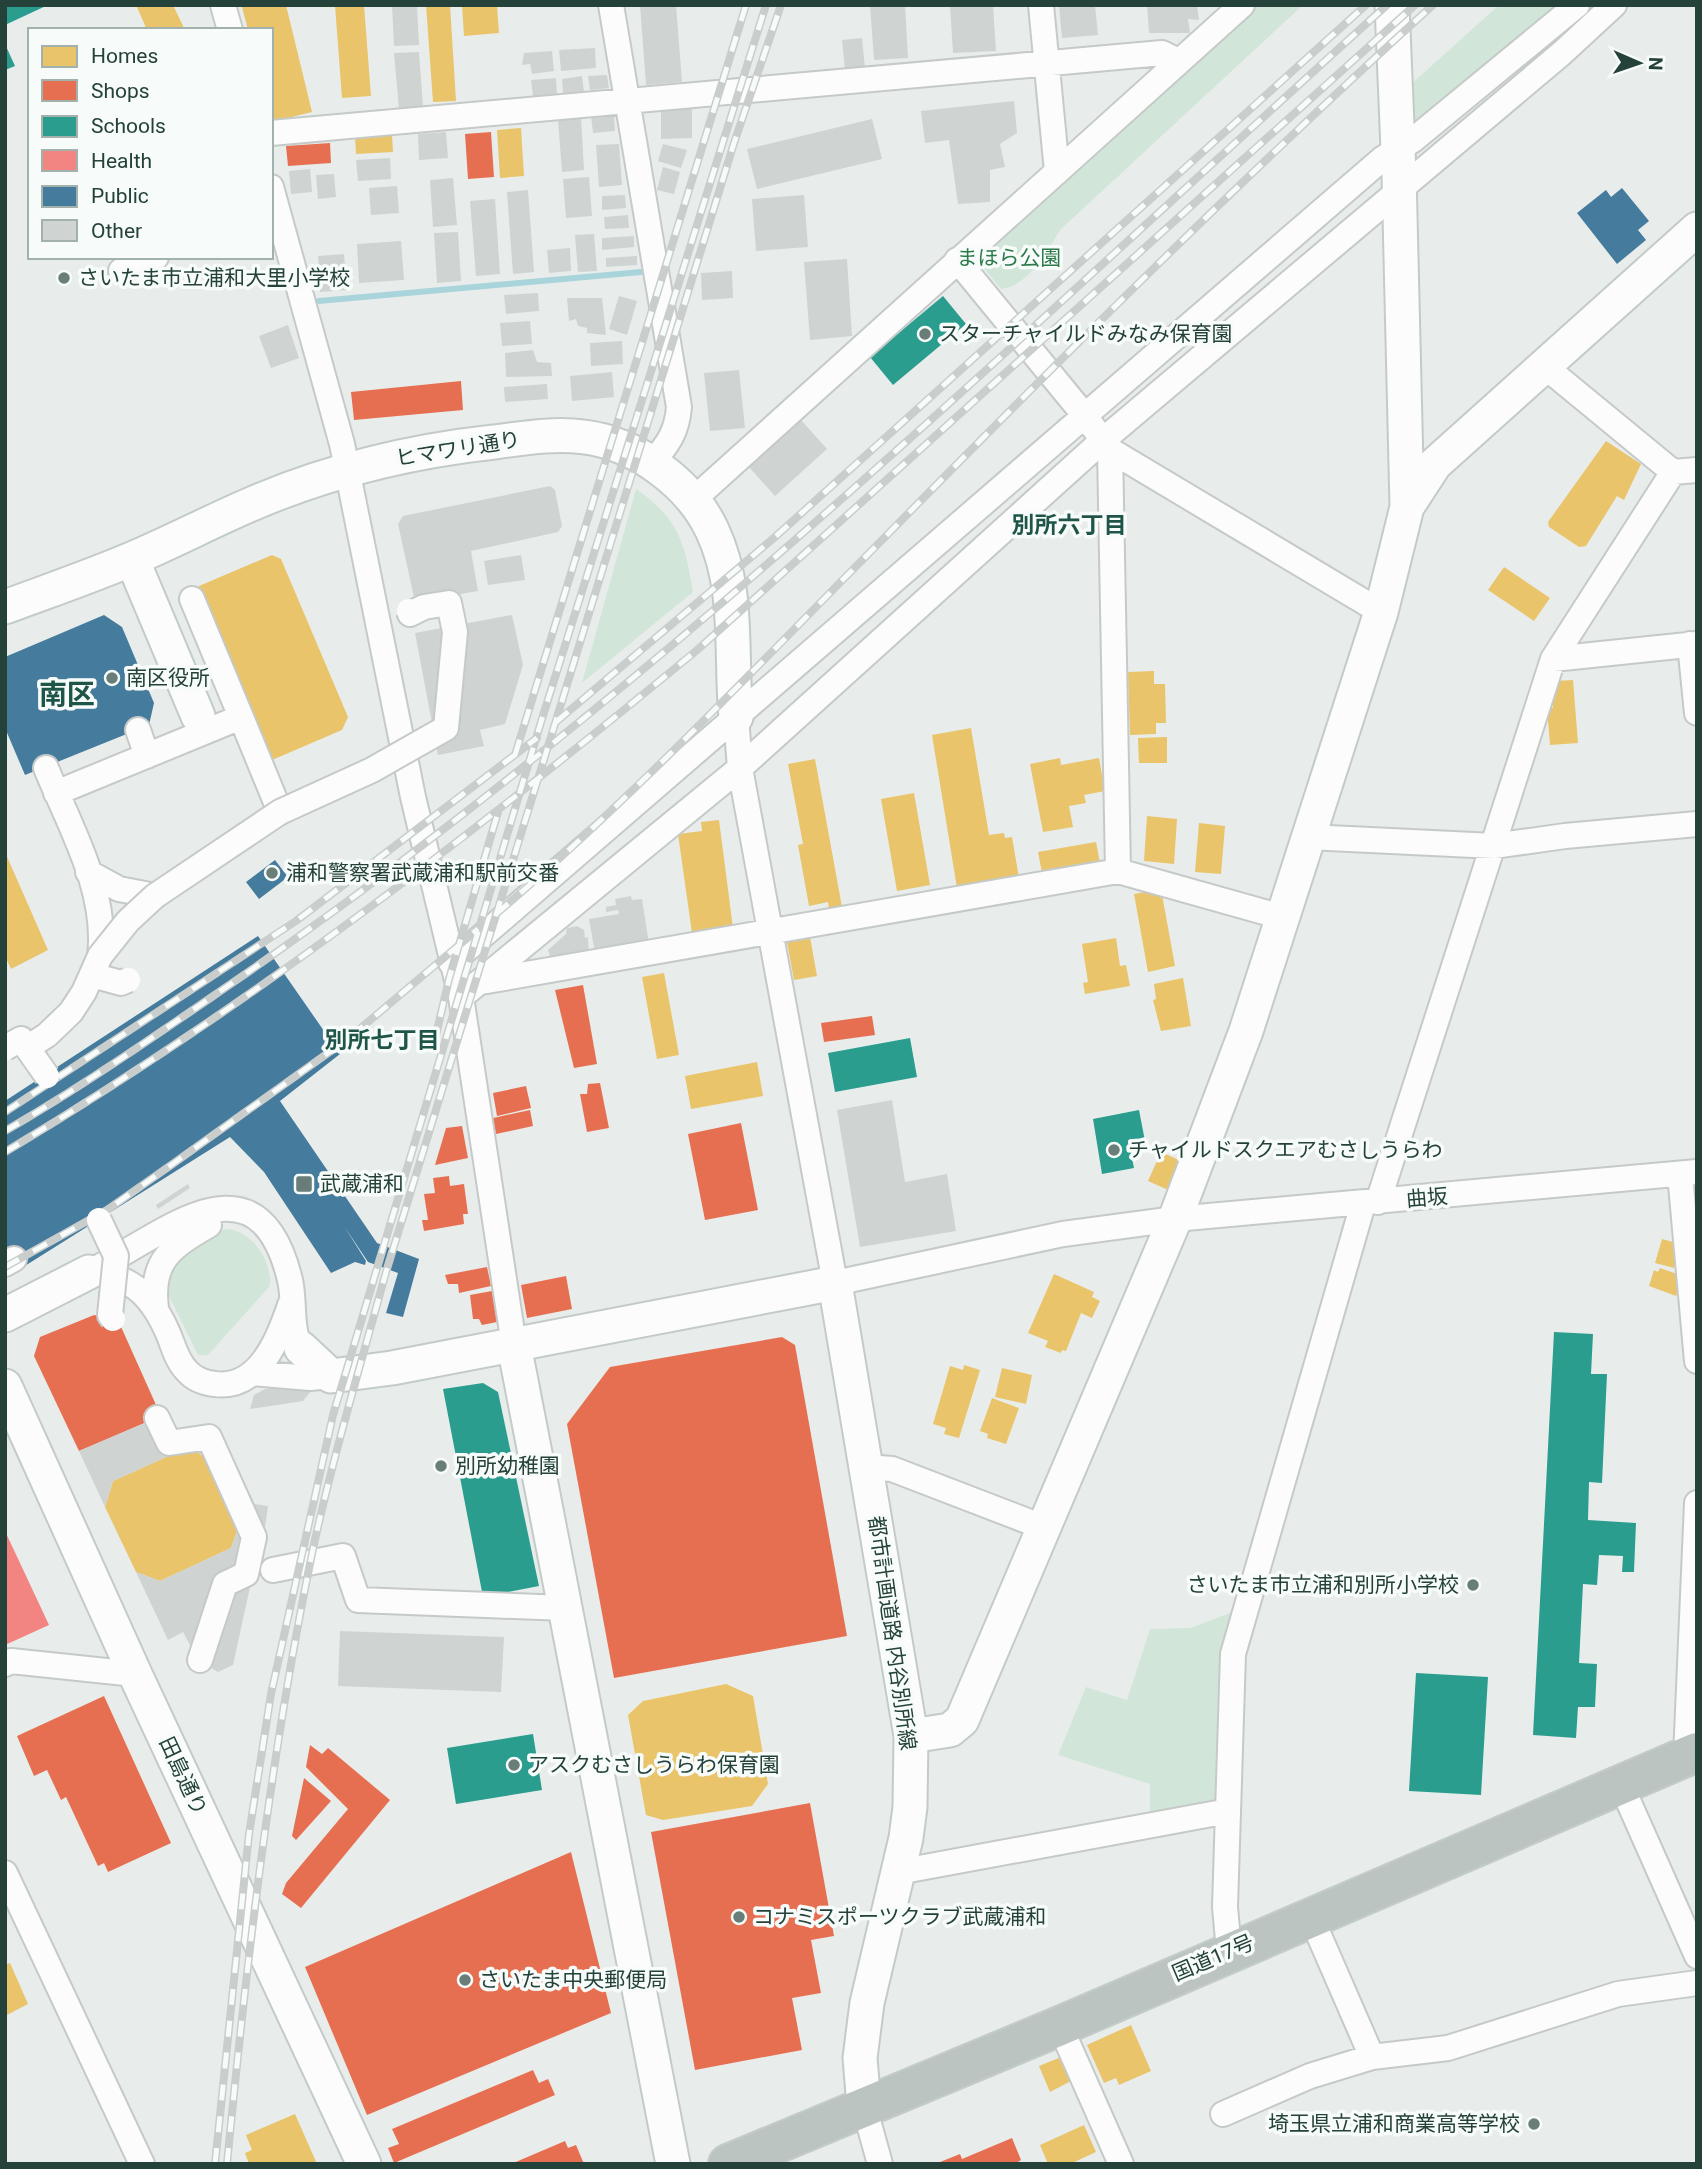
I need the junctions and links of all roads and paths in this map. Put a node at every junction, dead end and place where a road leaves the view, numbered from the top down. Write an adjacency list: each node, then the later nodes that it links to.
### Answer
1 (223, 5): 8 (street)
2 (611, 5): 11 (street)
3 (1041, 5): 10 (street)
4 (1242, 5): 9 (street)
5 (1392, 5): 13 (street)
6 (1577, 5): 13 (street)
7 (1614, 5): 15 (street)
8 (229, 28)
9 (1178, 61): 10 (street); 14 (street)
10 (1046, 63): 11 (street); 14 (street)
11 (627, 99): 12 (street); 24 (street)
12 (273, 133)
13 (1398, 152): 15 (street); 22 (street)
14 (1057, 173): 19 (street)
15 (1400, 187): 23 (street); 28 (street)
16 (273, 202): 25 (street)
17 (1697, 229): 21 (street)
18 (151, 259): 20 (street)
19 (957, 260): 22 (street); 27 (street)
20 (121, 271)
21 (1543, 365): 26 (street); 28 (street)
22 (1085, 415): 23 (street); 39 (street)
23 (1106, 446): 33 (street); 43 (street); 49 (street)
24 (652, 463): 25 (street, ヒマワリ通り); 27 (street, ヒマワリ通り)
25 (348, 470): 29 (street, ヒマワリ通り); 54 (street)
26 (1685, 471): 35 (street)
27 (694, 499): 39 (street, ヒマワリ通り)
28 (1407, 507): 33 (street)
29 (132, 559): 31 (street, ヒマワリ通り); 37 (street)
30 (192, 599): 38 (street)
31 (5, 607)
32 (410, 611): 45 (street, bridge)
33 (1381, 612): 47 (street)
34 (1693, 644): 35 (street); 36 (street)
35 (1553, 659): 48 (street)
36 (1697, 713)
37 (198, 716)
38 (241, 717): 41 (street); 45 (street)
39 (736, 717): 43 (street); 54 (street)
40 (138, 730): 41 (street)
41 (147, 756): 44 (street)
42 (46, 768): 44 (street)
43 (740, 768): 53 (street); 57 (street)
44 (56, 793): 50 (street)
45 (280, 812): 51 (street, bridge)
46 (1697, 824): 48 (street)
47 (1308, 837): 48 (street); 52 (street)
48 (1494, 846): 61 (street)
49 (1118, 871): 52 (street); 53 (street)
50 (88, 872): 51 (street); 55 (street)
51 (155, 896): 55 (street, bridge)
52 (1282, 917): 63 (street)
53 (771, 934): 57 (street); 66 (street)
54 (451, 962): 57 (street)
55 (96, 968): 56 (street, bridge); 58 (street, bridge)
56 (128, 980)
57 (469, 990): 71 (street)
58 (13, 1051): 59 (street, bridge)
59 (47, 1076)
60 (1688, 1173): 61 (street, 曲坂); 73 (street)
61 (1370, 1203): 63 (street, 曲坂); 89 (street)
62 (241, 1209): 65 (street); 67 (street); 68 (street)
63 (1175, 1219): 66 (street, 曲坂); 80 (street)
64 (100, 1220): 69 (street, bridge)
65 (89, 1272): 68 (street); 70 (street)
66 (835, 1283): 71 (street); 78 (street, 都市計画道路 内谷別所線)
67 (293, 1298): 72 (street); 74 (street)
68 (156, 1308): 74 (street)
69 (115, 1311)
70 (5, 1315)
71 (514, 1345): 75 (street); 82 (street)
72 (301, 1348): 75 (street)
73 (1697, 1361)
74 (252, 1373): 75 (street)
75 (331, 1376)
76 (5, 1386): 85 (street, 田島通り)
77 (157, 1418): 81 (street)
78 (867, 1467): 80 (street); 86 (street, 都市計画道路 内谷別所線)
79 (1697, 1503): 87 (street)
80 (1043, 1527): 86 (street)
81 (261, 1557): 82 (street); 83 (street)
82 (565, 1608): 102 (street)
83 (200, 1660)
84 (5, 1664): 85 (street)
85 (135, 1674): 101 (street, 田島通り)
86 (911, 1736): 91 (street, 都市計画道路 内谷別所線)
87 (1691, 1755): 88 (highway, 国道17号)
88 (1622, 1787): 92 (highway, 国道17号); 94 (street)
89 (1228, 1811): 91 (street); 93 (street)
90 (5, 1872): 100 (street)
91 (898, 1872): 98 (street, 都市計画道路 内谷別所線)
92 (1311, 1917): 93 (highway, 国道17号); 97 (street)
93 (1229, 1951): 96 (highway, 国道17号)
94 (1697, 1956)
95 (1697, 1983): 97 (street)
96 (1060, 2026): 98 (highway, 国道17号); 105 (street)
97 (1372, 2057): 99 (street)
98 (864, 2106): 103 (highway, 国道17号); 104 (street)
99 (1223, 2114)
100 (142, 2164)
101 (364, 2164)
102 (673, 2164)
103 (728, 2164)
104 (880, 2164)
105 (1121, 2164)

